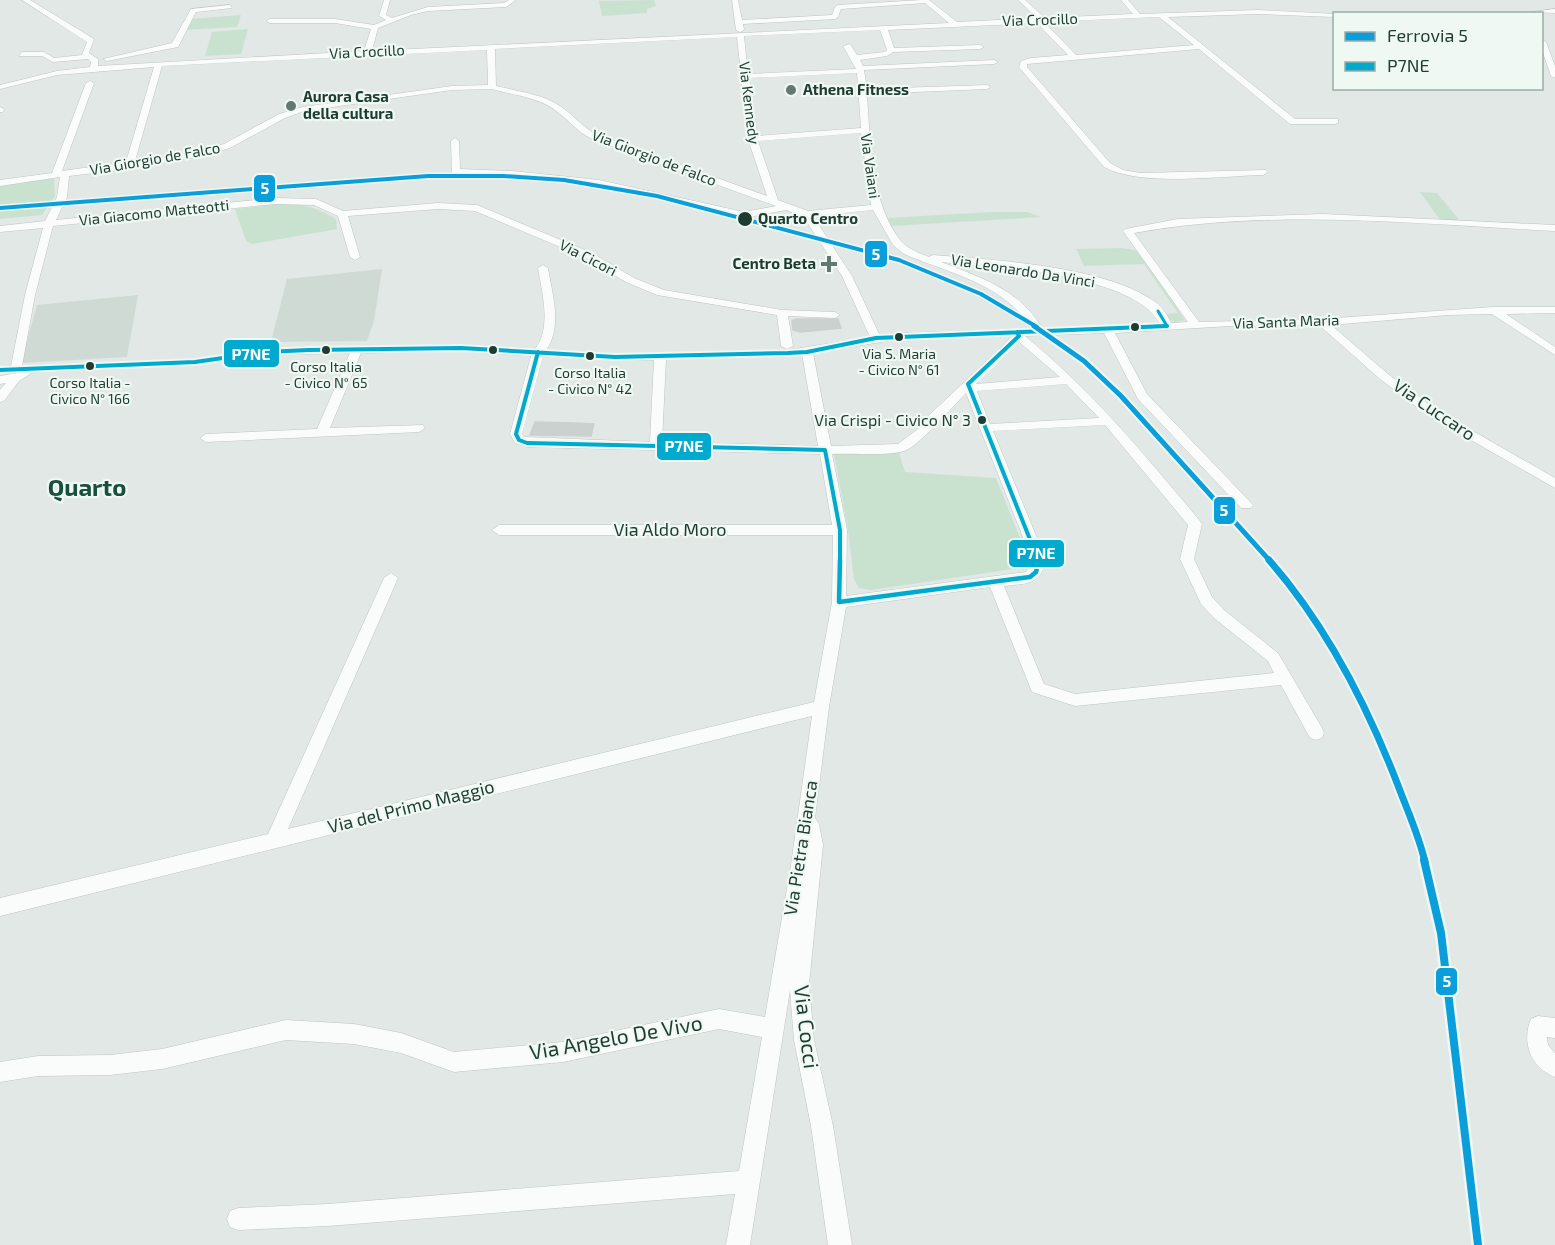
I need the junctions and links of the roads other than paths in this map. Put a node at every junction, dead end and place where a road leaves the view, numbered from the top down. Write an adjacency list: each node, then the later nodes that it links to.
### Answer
1 (26, 0): 34 (street)
2 (387, 0): 16 (street)
3 (513, 0): 16 (street)
4 (735, 0): 19 (street, Via Kennedy)
5 (1021, 0): 17 (street)
6 (1124, 0): 15 (street)
7 (923, 2): 19 (street); 20 (street)
8 (1531, 4): 12 (street)
9 (1268, 6): 11 (street)
10 (231, 7): 34 (street)
11 (1275, 12): 13 (street, Via Crocillo); 14 (street, Via Crocillo)
12 (1535, 12)
13 (1161, 15): 15 (street, Via Crocillo); 28 (street)
14 (1333, 15)
15 (1138, 16): 17 (street, Via Crocillo)
16 (391, 20): 21 (street)
17 (1040, 20): 20 (street, Via Crocillo); 32 (street)
18 (270, 21): 21 (street)
19 (739, 22): 23 (street, Via Kennedy)
20 (955, 24): 22 (street, Via Crocillo)
21 (375, 27): 30 (street)
22 (884, 27): 23 (street, Via Crocillo); 29 (street)
23 (741, 34): 25 (street, Via Crocillo); 41 (street, Via Kennedy)
24 (1543, 44): 38 (street)
25 (491, 46): 30 (street, Via Crocillo); 44 (street)
26 (847, 46): 33 (street, Via Vaiani)
27 (980, 46): 29 (street)
28 (1201, 47): 32 (street); 47 (street)
29 (891, 50): 33 (street)
30 (368, 52): 36 (street, Via Crocillo)
31 (22, 54): 34 (street)
32 (1074, 57): 52 (street)
33 (855, 58): 37 (street, Via Vaiani)
34 (92, 62): 36 (street, Via Crocillo); 39 (street, Via Crocillo)
35 (994, 62): 37 (street)
36 (159, 64): 51 (street)
37 (860, 69): 41 (street); 46 (street, Via Vaiani)
38 (1554, 72)
39 (57, 73): 40 (street); 43 (street, Via Crocillo)
40 (8, 75)
41 (745, 76): 49 (street, Via Kennedy)
42 (90, 83): 53 (street, Via Giorgio de Falco)
43 (0, 87)
44 (492, 87): 51 (street, Via Giorgio de Falco); 55 (street, Via Giorgio de Falco)
45 (987, 87): 46 (street)
46 (863, 92): 48 (street, Via Vaiani)
47 (1335, 121)
48 (865, 130): 49 (street); 57 (street, Via Vaiani)
49 (752, 139): 55 (street, Via Kennedy)
50 (455, 141): 56 (street, Via Giorgio de Falco)
51 (130, 162): 53 (street, Via Giorgio de Falco)
52 (1263, 172)
53 (61, 175): 54 (street, Via Giorgio de Falco); 60 (street)
54 (0, 183)
55 (774, 202): 56 (street, Via Giorgio de Falco)
56 (786, 207): 59 (street, Via Giorgio de Falco)
57 (876, 207): 59 (street); 63 (street, Via Vaiani)
58 (342, 214): 60 (street, Via Giacomo Matteotti); 64 (street); 68 (street, Via Cicori)
59 (807, 214): 76 (street)
60 (49, 224): 62 (street, Via Giacomo Matteotti); 84 (street)
61 (1555, 228): 71 (street)
62 (0, 229)
63 (916, 256): 72 (street, Via Leonardo Da Vinci); 74 (street, Via Vaiani)
64 (355, 257)
65 (543, 268): 79 (street)
66 (1493, 310): 67 (street, Via Santa Maria); 70 (street, Via Santa Maria); 81 (street)
67 (1555, 310)
68 (782, 313): 69 (street, Via Cicori); 77 (street)
69 (835, 315)
70 (1322, 322): 71 (street, Via Santa Maria); 96 (street, Via Cuccaro)
71 (1196, 325): 72 (street, Via Santa Maria)
72 (1167, 327): 73 (street, Via Santa Maria)
73 (1107, 330): 74 (street, Via Santa Maria); 97 (street)
74 (1038, 332): 75 (street, Via Santa Maria)
75 (1018, 334): 76 (street, Via Santa Maria); 86 (street); 87 (street)
76 (876, 338): 80 (street, Via Santa Maria)
77 (787, 346)
78 (357, 349): 79 (street, Via Santa Maria); 84 (street, Via Santa Maria); 92 (street)
79 (538, 352): 82 (street, Via Santa Maria); 94 (street)
80 (807, 352): 82 (street, Via Santa Maria); 95 (street, Via Pietra Bianca)
81 (1555, 352)
82 (660, 357): 94 (street)
83 (0, 370): 84 (street)
84 (17, 374): 85 (street); 88 (street)
85 (0, 378): 88 (street)
86 (1070, 380): 87 (street); 89 (street)
87 (969, 386): 91 (street); 95 (street)
88 (1, 396)
89 (1108, 421): 91 (street); 103 (street)
90 (418, 428): 92 (street)
91 (984, 428): 101 (street)
92 (321, 434): 93 (street)
93 (206, 438)
94 (656, 446): 95 (street)
95 (825, 450): 98 (street, Via Pietra Bianca)
96 (1555, 484)
97 (1246, 505)
98 (840, 530): 99 (street, Via Aldo Moro); 102 (street, Via Pietra Bianca)
99 (499, 531)
100 (391, 578): 107 (street)
101 (995, 581): 102 (street); 103 (street)
102 (839, 602): 104 (street, Via Pietra Bianca)
103 (1285, 678): 105 (street)
104 (821, 707): 106 (street, Via Pietra Bianca); 107 (street, Via del Primo Maggio)
105 (1316, 733)
106 (807, 809): 109 (street, Via Pietra Bianca); 116 (street, Via Cocci)
107 (274, 840): 108 (street, Via del Primo Maggio)
108 (0, 907)
109 (771, 1028): 112 (street, Via Angelo De Vivo); 113 (street, Via Pietra Bianca)
110 (1555, 1028): 111 (street)
111 (1555, 1067)
112 (0, 1071)
113 (747, 1182): 114 (street); 115 (street, Via Pietra Bianca)
114 (238, 1219)
115 (738, 1245)
116 (840, 1245)

